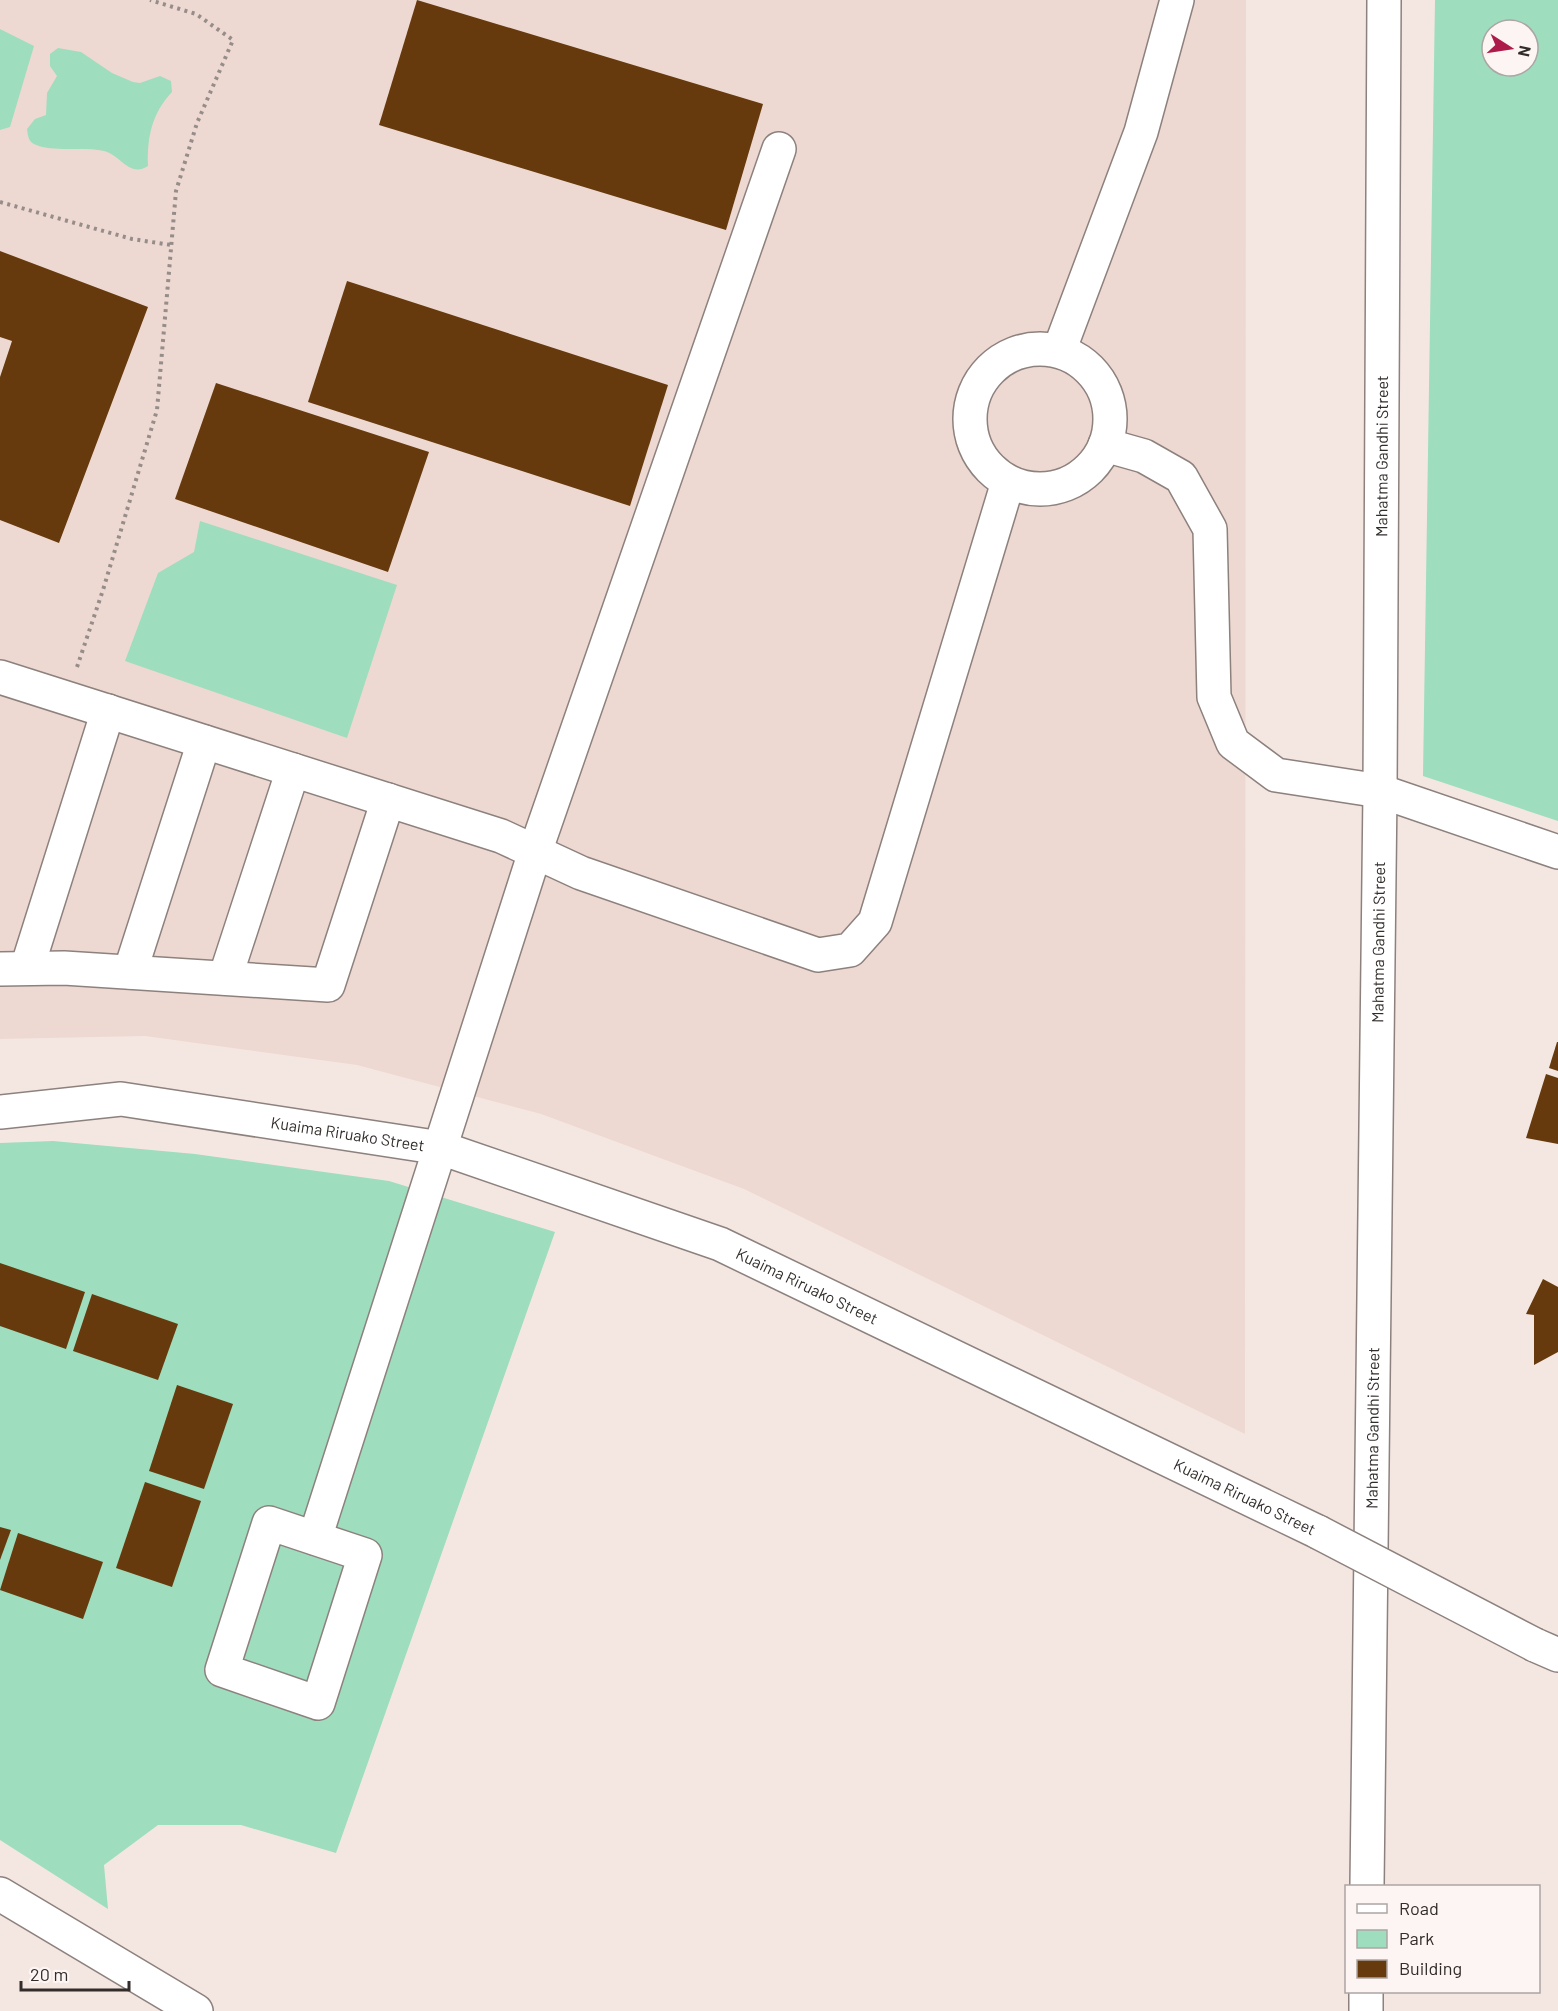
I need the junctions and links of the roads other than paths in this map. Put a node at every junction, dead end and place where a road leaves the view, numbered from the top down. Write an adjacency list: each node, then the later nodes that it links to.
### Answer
1 (1176, 0): 4 (main road)
2 (1384, 0): 11 (main road, Mahatma Gandhi Street)
3 (779, 148): 13 (main road)
4 (1059, 351): 5 (main road); 6 (main road)
5 (1106, 445): 6 (main road); 11 (main road)
6 (1008, 482): 13 (main road)
7 (0, 678): 8 (main road)
8 (108, 711): 9 (main road); 15 (main road)
9 (204, 742): 10 (main road); 16 (main road)
10 (293, 770): 12 (main road); 17 (main road)
11 (1380, 792): 14 (main road); 22 (main road, Mahatma Gandhi Street)
12 (388, 800): 13 (main road); 17 (main road)
13 (535, 852): 19 (main road)
14 (1558, 852)
15 (13, 969): 16 (main road)
16 (130, 972): 17 (main road)
17 (225, 978)
18 (0, 1112): 19 (main road, Kuaima Riruako Street)
19 (441, 1148): 20 (main road); 21 (main road, Kuaima Riruako Street, bridge)
20 (315, 1538): 20 (main road)
21 (1546, 1650)
22 (1367, 1885)
23 (0, 1893): 25 (main road)
24 (1366, 1993): 26 (main road)
25 (196, 2011)
26 (1366, 2011)

